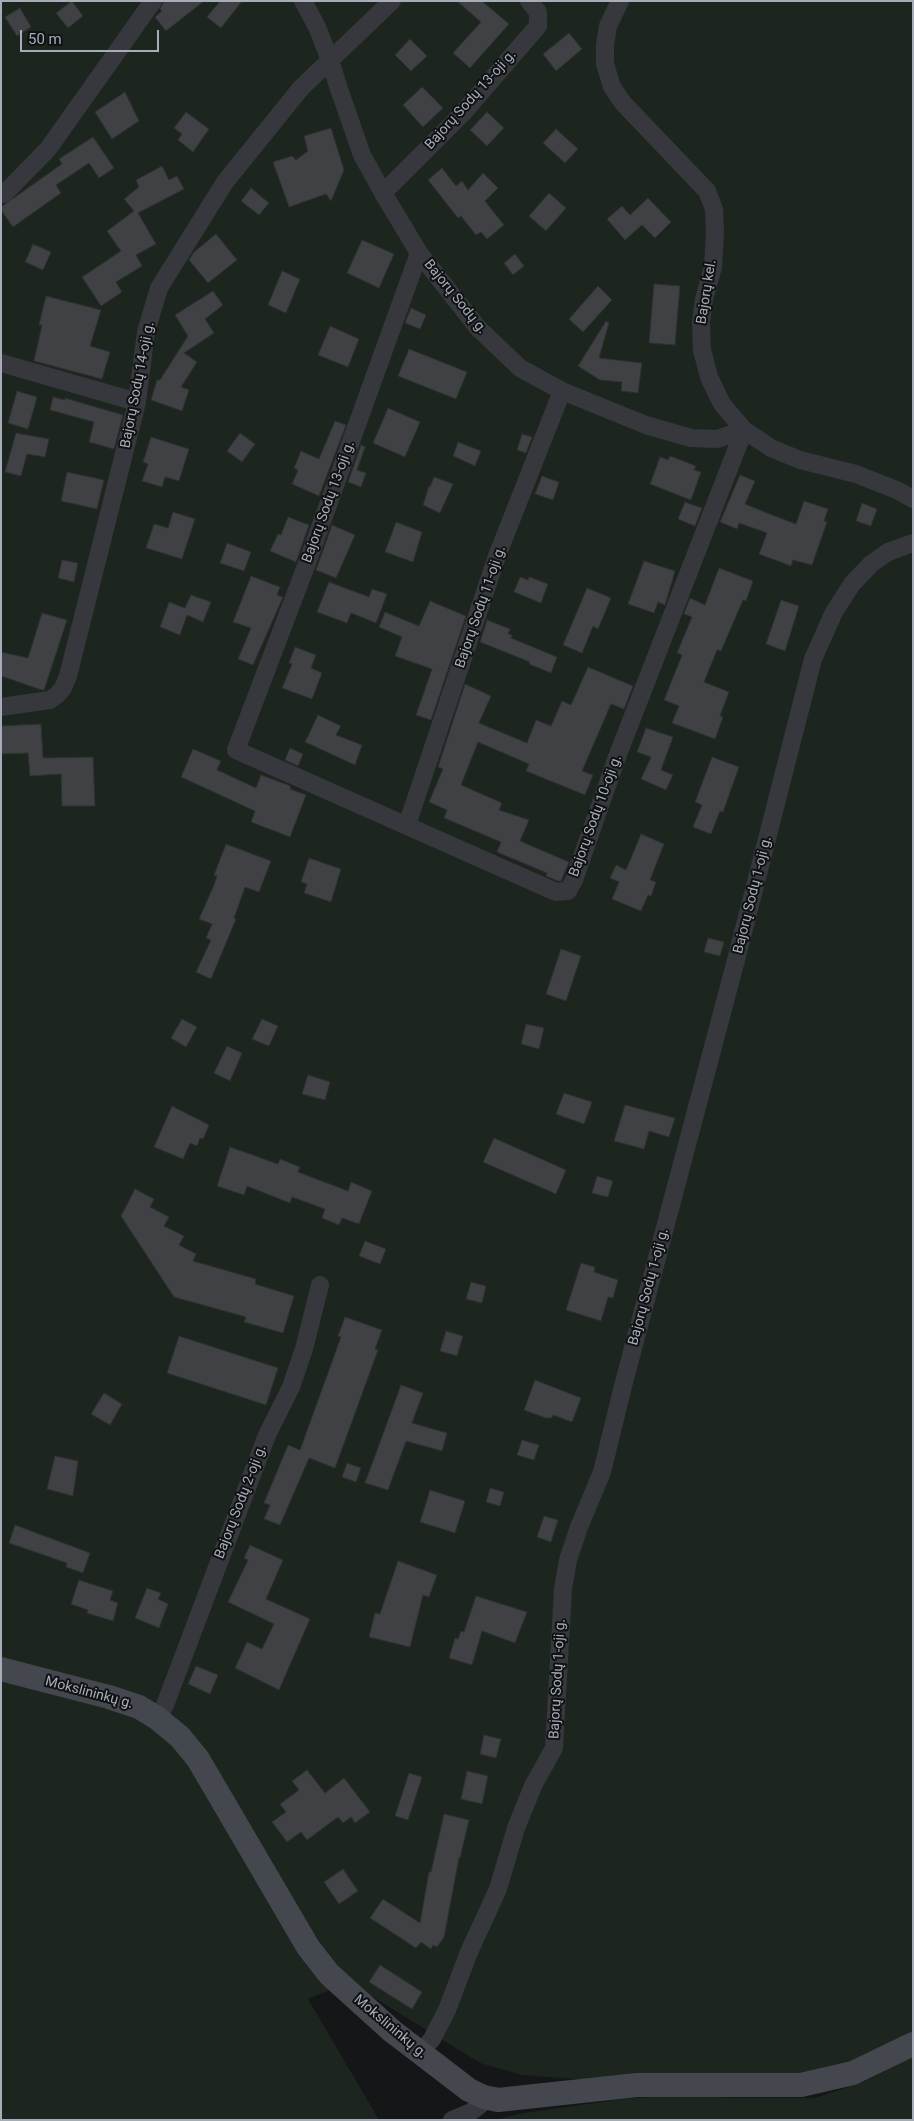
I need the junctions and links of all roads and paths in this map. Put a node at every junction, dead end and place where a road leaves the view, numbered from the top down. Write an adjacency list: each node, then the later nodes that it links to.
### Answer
1 (153, 1): 7 (street)
2 (302, 1): 6 (street, Bajorų Sodų g.)
3 (392, 1): 6 (street, Bajorų Sodų 14-oji g.)
4 (529, 1): 8 (street, Bajorų Sodų 13-oji g.)
5 (620, 1): 13 (street, Bajorų kel.)
6 (330, 60): 8 (street, Bajorų Sodų g.); 12 (street, Bajorų Sodų 14-oji g.)
7 (4, 194)
8 (383, 194): 9 (street, Bajorų Sodų g.)
9 (420, 253): 11 (street, Bajorų Sodų g.); 17 (street, Bajorų Sodų 13-oji g.)
10 (1, 363): 12 (street)
11 (562, 391): 13 (street, Bajorų Sodų g.); 18 (street, Bajorų Sodų 11-oji g.)
12 (137, 402): 16 (street, Bajorų Sodų 14-oji g.)
13 (744, 430): 14 (street, Bajorų kel.); 18 (street, Bajorų Sodų 10-oji g.)
14 (913, 499)
15 (913, 543): 23 (street, Bajorų Sodų 1-oji g.)
16 (1, 708)
17 (236, 750): 18 (street, Bajorų Sodų 10-oji g.)
18 (407, 825)
19 (320, 1285): 21 (street, Bajorų Sodų 2-oji g.)
20 (1, 1670): 21 (street, Mokslininkų g.)
21 (157, 1718): 23 (street, Mokslininkų g.)
22 (913, 2044): 24 (street, Mokslininkų g.)
23 (420, 2053): 24 (street, Mokslininkų g.)
24 (484, 2097): 25 (street)
25 (452, 2120)

